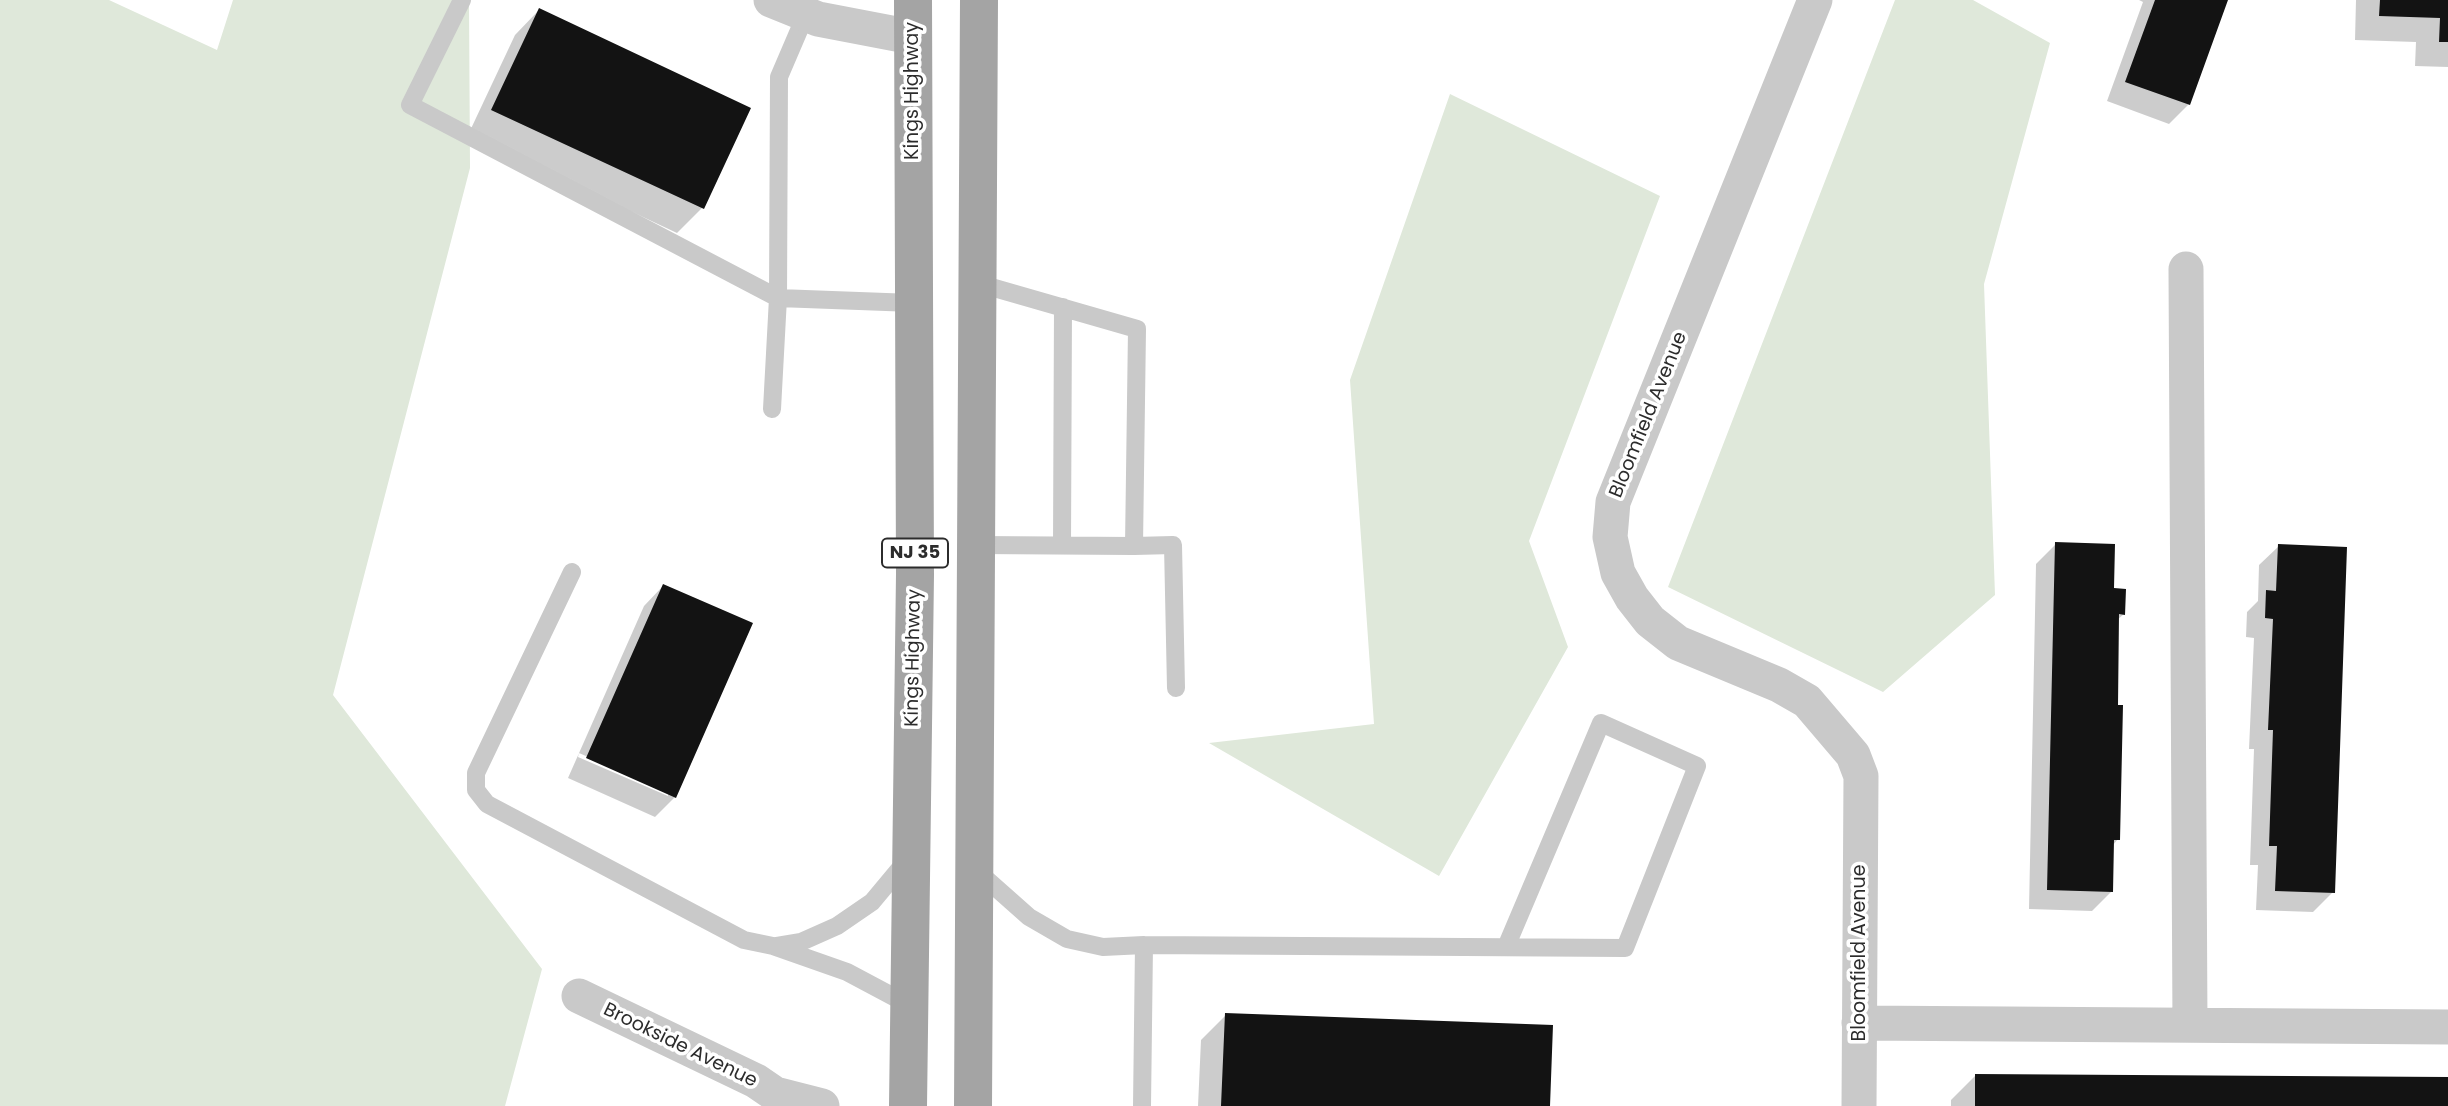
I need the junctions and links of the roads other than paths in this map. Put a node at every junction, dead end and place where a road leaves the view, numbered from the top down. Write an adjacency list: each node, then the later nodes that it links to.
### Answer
1 (462, 0): 9 (lane)
2 (771, 0): 5 (street)
3 (979, 0): 8 (main road, NJ 35)
4 (1815, 0): 25 (street, Bloomfield Avenue)
5 (806, 14): 6 (street); 9 (lane)
6 (912, 19): 10 (main road, Kings Highway / NJ 35)
7 (2186, 269): 26 (street)
8 (977, 283): 11 (lane); 13 (main road, NJ 35)
9 (778, 298): 10 (lane); 12 (lane)
10 (914, 303): 18 (main road, Kings Highway / NJ 35)
11 (1063, 307): 14 (lane); 15 (lane)
12 (772, 409)
13 (976, 545): 14 (lane); 19 (main road, NJ 35)
14 (1062, 545): 15 (lane)
15 (1135, 546): 17 (lane)
16 (572, 572): 20 (lane)
17 (1176, 688)
18 (911, 855): 20 (lane); 24 (main road, Kings Highway / NJ 35)
19 (974, 869): 21 (lane); 30 (main road, NJ 35)
20 (773, 946): 24 (lane)
21 (1144, 946): 22 (lane); 31 (lane)
22 (1506, 947): 22 (lane)
23 (579, 996): 28 (street, Brookside Avenue)
24 (909, 1005): 29 (main road, Kings Highway / NJ 35)
25 (1859, 1023): 26 (street); 32 (street, Bloomfield Avenue)
26 (2190, 1026): 27 (street)
27 (2448, 1027)
28 (822, 1106)
29 (908, 1106)
30 (973, 1106)
31 (1142, 1106)
32 (1859, 1106)

